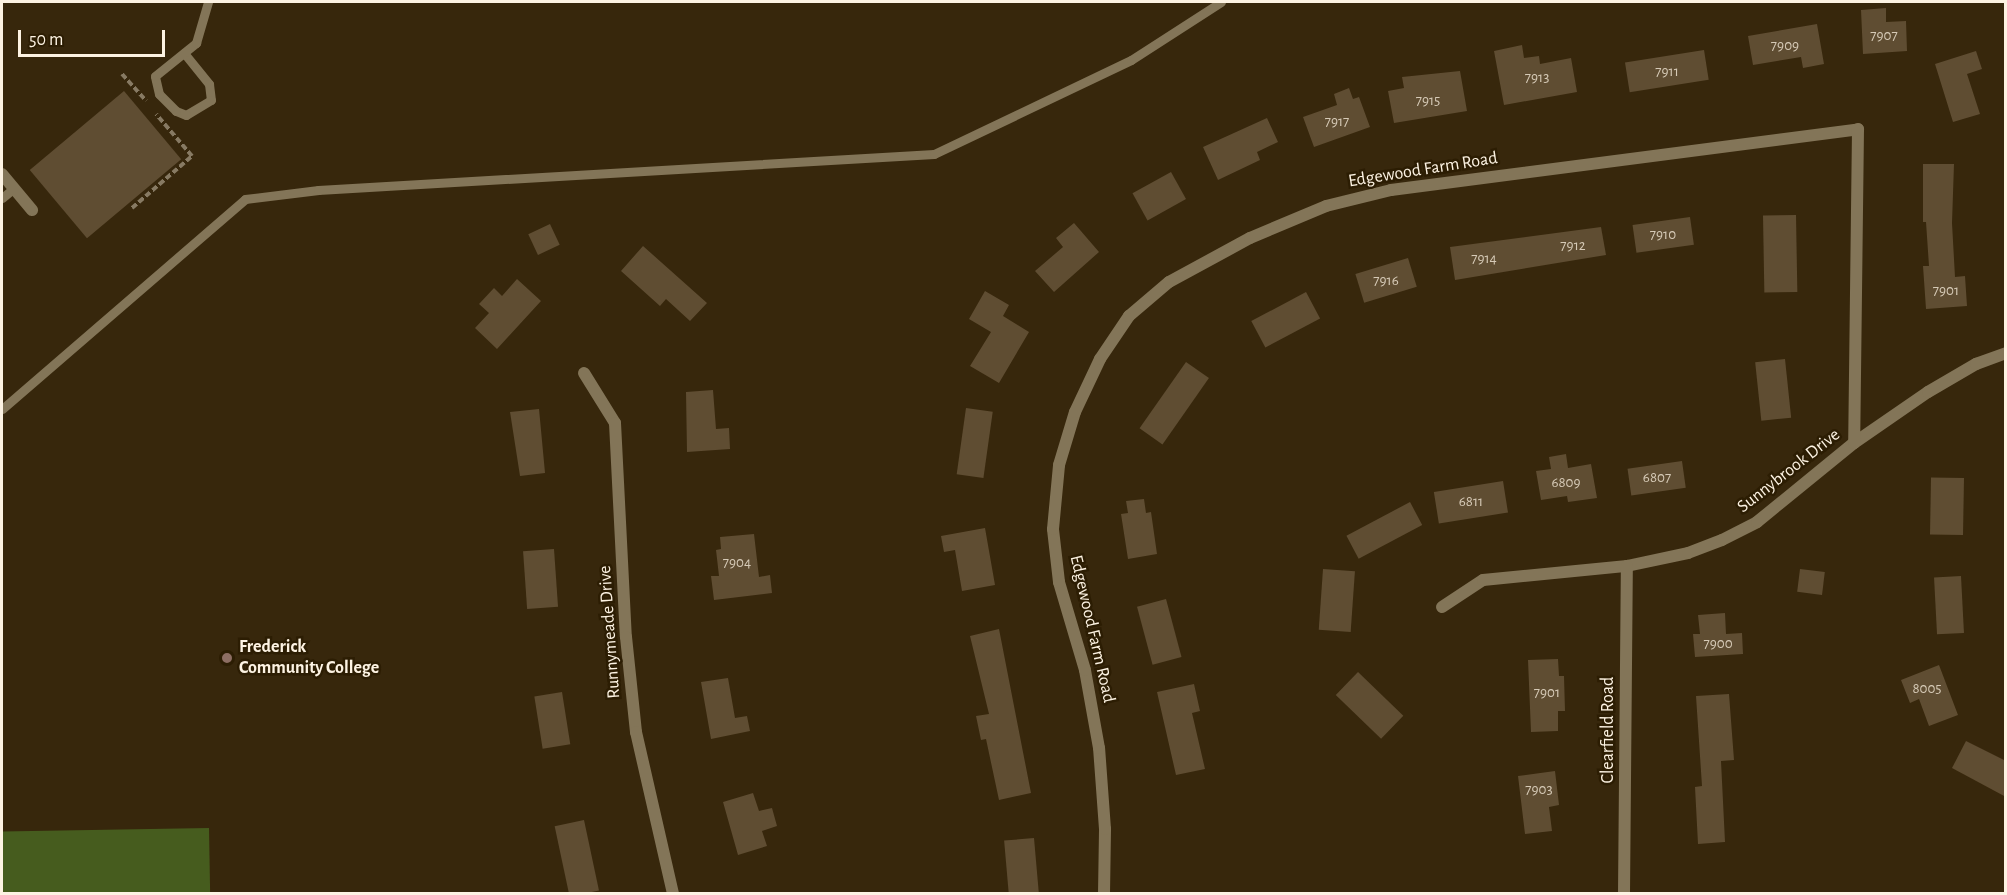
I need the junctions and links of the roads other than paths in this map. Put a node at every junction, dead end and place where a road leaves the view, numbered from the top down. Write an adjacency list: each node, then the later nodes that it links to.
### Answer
1 (208, 2): 3 (lane)
2 (1221, 2): 10 (lane)
3 (184, 53): 3 (lane)
4 (2, 174): 5 (street)
5 (14, 188): 6 (lane); 7 (street)
6 (2, 198)
7 (32, 210)
8 (2006, 353): 11 (street, Sunnybrook Drive)
9 (584, 373): 14 (street, Runnymeade Drive)
10 (2, 409)
11 (1854, 443): 12 (street, Sunnybrook Drive); 15 (street, Edgewood Farm Road)
12 (1627, 566): 13 (street, Sunnybrook Drive); 16 (street, Clearfield Road)
13 (1442, 607)
14 (673, 894)
15 (1104, 894)
16 (1624, 894)

